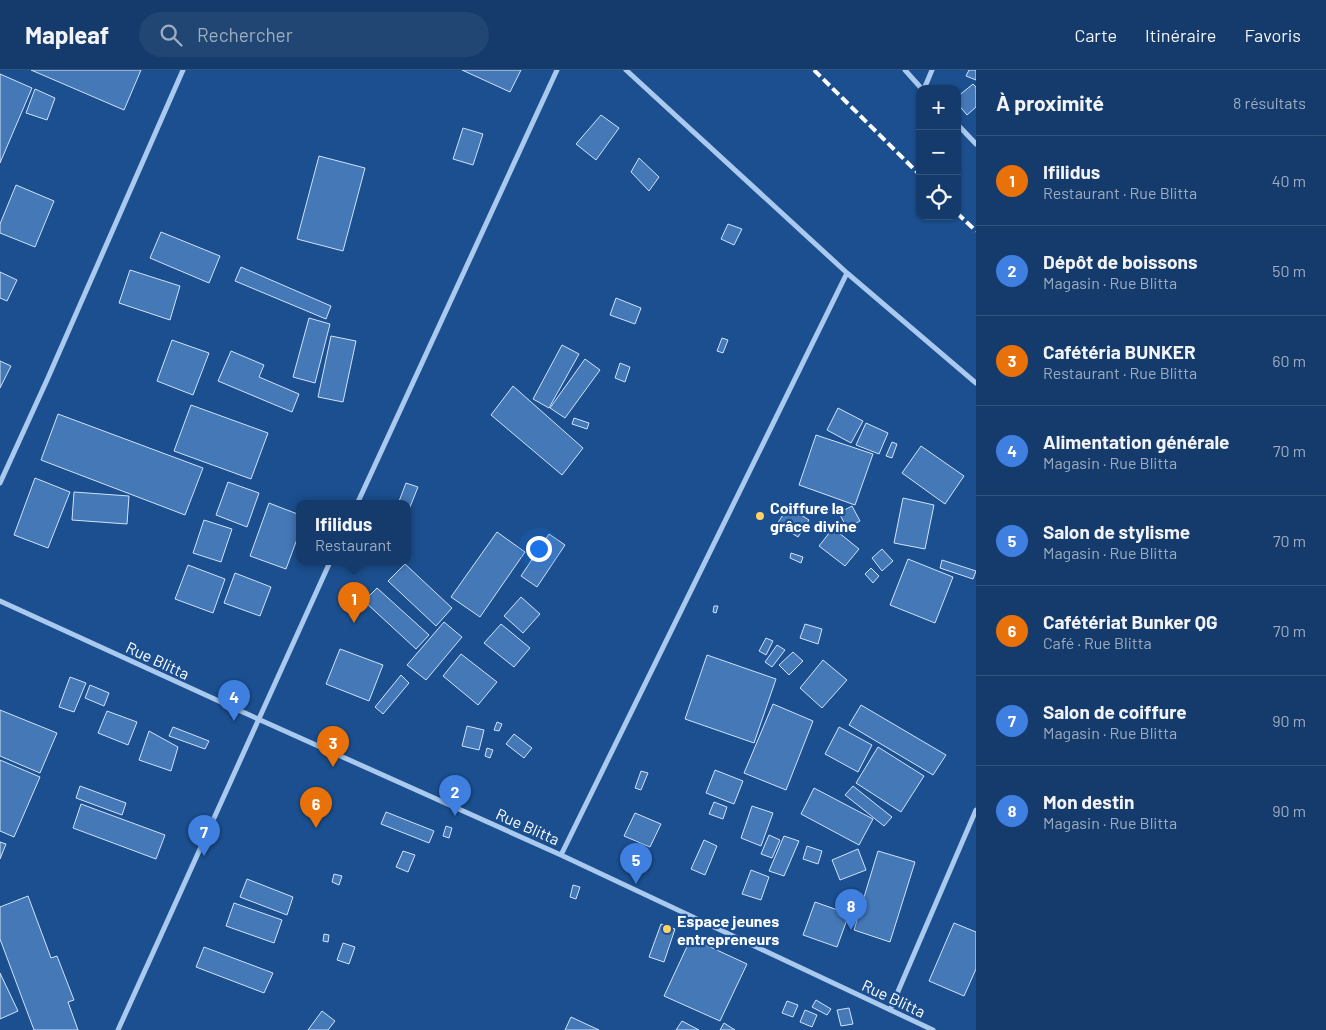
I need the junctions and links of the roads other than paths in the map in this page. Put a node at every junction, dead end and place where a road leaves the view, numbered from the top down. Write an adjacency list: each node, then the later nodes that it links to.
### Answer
1 (183, 70): 12 (street)
2 (557, 70): 13 (street)
3 (626, 70): 10 (street)
4 (905, 70): 6 (street)
5 (932, 70): 7 (street)
6 (919, 85)
7 (925, 85)
8 (961, 128): 9 (street)
9 (976, 144)
10 (847, 273): 11 (street); 18 (street)
11 (976, 383)
12 (0, 483)
13 (359, 500)
14 (329, 565): 16 (street)
15 (0, 601): 16 (street, Rue Blitta)
16 (258, 719): 18 (street, Rue Blitta); 20 (street)
17 (976, 810): 19 (street)
18 (561, 855): 19 (street, Rue Blitta)
19 (890, 1010): 21 (street, Rue Blitta)
20 (118, 1030)
21 (933, 1030)

